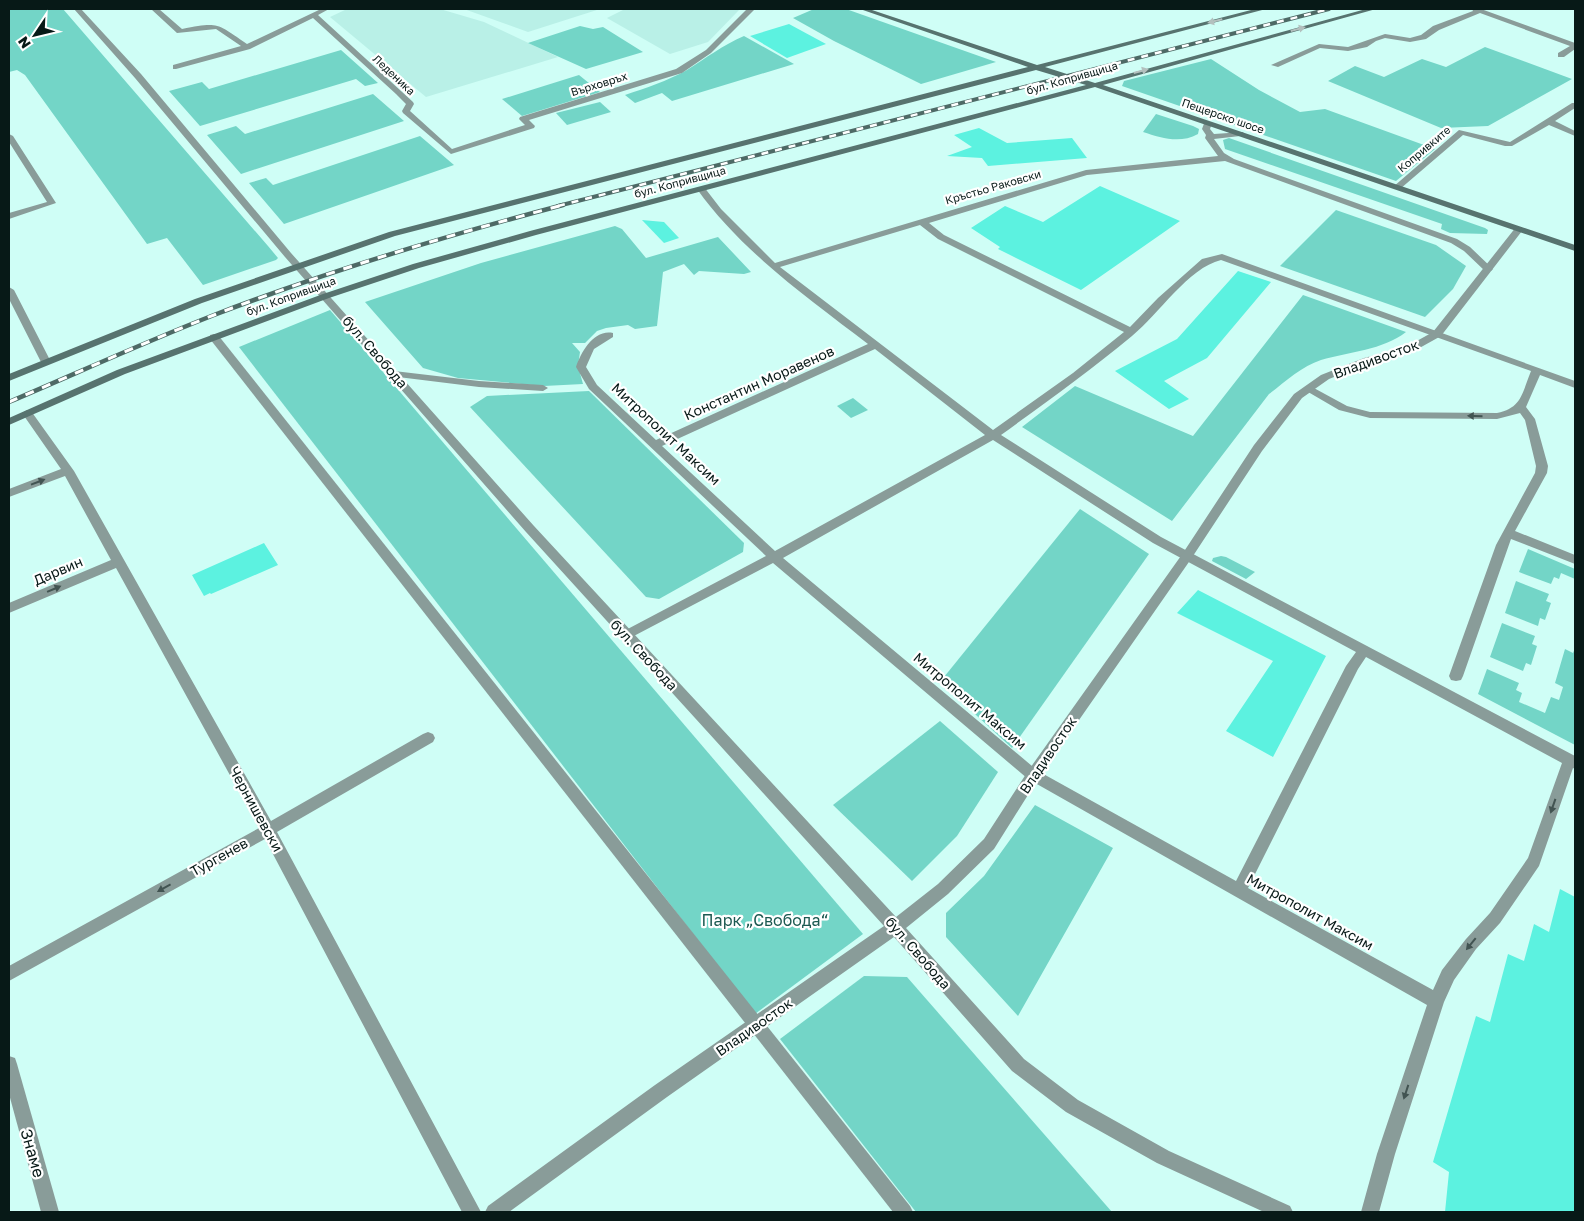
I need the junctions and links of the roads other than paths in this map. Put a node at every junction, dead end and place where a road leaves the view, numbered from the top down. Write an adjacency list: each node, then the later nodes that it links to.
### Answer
1 (77, 9): 32 (street, бул. Свобода)
2 (155, 9): 11 (street)
3 (326, 9): 9 (street)
4 (751, 9): 24 (street, Върховръх)
5 (863, 9): 15 (main road, Пещерско шосе)
6 (1262, 9): 15 (main road, бул. Копривщица, one-way to 15)
7 (1373, 9): 16 (main road, бул. Копривщица, one-way to 7)
8 (1477, 10): 10 (street); 13 (street)
9 (314, 15): 11 (street); 24 (street, Леденика)
10 (1575, 45): 12 (street)
11 (247, 47): 14 (street)
12 (1568, 58)
13 (1275, 64)
14 (176, 67)
15 (1035, 67): 16 (main road, Пещерско шосе); 32 (main road, бул. Копривщица)
16 (1094, 84): 19 (main road, Пещерско шосе); 27 (main road, бул. Копривщица)
17 (1575, 105): 18 (street, Копривките)
18 (1550, 122): 21 (street); 26 (street, Копривките)
19 (1208, 123): 20 (main road, Пещерско шосе); 23 (street)
20 (1240, 134): 23 (street); 26 (main road, Пещерско шосе)
21 (1575, 134)
22 (9, 136): 28 (street)
23 (1208, 138): 25 (street)
24 (451, 152)
25 (1226, 158): 29 (street, Кръстьо Раковски); 34 (street)
26 (1397, 187): 30 (main road, Пещерско шосе)
27 (701, 189): 33 (street); 36 (main road, бул. Копривщица)
28 (9, 216)
29 (922, 221): 33 (street, Кръстьо Раковски); 37 (street)
30 (1519, 229): 31 (main road, Пещерско шосе); 34 (street, Владивосток)
31 (1575, 248)
32 (297, 265): 36 (street, бул. Свобода); 42 (main road, бул. Копривщица)
33 (773, 266): 41 (street)
34 (1488, 269): 38 (street, Владивосток)
35 (9, 290): 42 (street)
36 (326, 296): 40 (main road, бул. Копривщица); 44 (street, бул. Свобода)
37 (1132, 332): 38 (street); 52 (street)
38 (1437, 334): 43 (street); 48 (street, Владивосток)
39 (609, 335): 53 (street, Митрополит Максим)
40 (214, 337): 50 (main road, бул. Копривщица); 73 (street)
41 (876, 345): 52 (street); 53 (street, Константин Моравенов)
42 (46, 362): 45 (main road, бул. Копривщица)
43 (1537, 370): 46 (street); 49 (street)
44 (394, 374): 47 (street); 62 (street, бул. Свобода)
45 (9, 378)
46 (1575, 385)
47 (543, 388)
48 (1308, 389): 49 (street, one-way to 48); 57 (street, Владивосток)
49 (1521, 407): 56 (street)
50 (27, 413): 51 (main road, бул. Копривщица); 54 (street, Чернишевски)
51 (9, 422)
52 (993, 435): 57 (street); 58 (street)
53 (654, 445): 58 (street, Митрополит Максим)
54 (68, 471): 55 (street, one-way to 54); 60 (street, Чернишевски)
55 (9, 493)
56 (1509, 533): 59 (street); 64 (street)
57 (1187, 556): 63 (street); 67 (street, Владивосток)
58 (774, 557): 62 (street); 67 (street, Митрополит Максим)
59 (1575, 560)
60 (118, 562): 61 (street, Дарвин, one-way to 60); 68 (street, Чернишевски)
61 (9, 608)
62 (626, 635): 70 (street, бул. Свобода)
63 (1364, 650): 66 (street); 69 (street)
64 (1456, 676)
65 (428, 738): 68 (street, Тургенев)
66 (1572, 762): 72 (street, one-way to 72)
67 (1033, 775): 69 (street, Митрополит Максим); 70 (street, Владивосток)
68 (268, 830): 71 (street, Тургенев, one-way to 71); 77 (street, Чернишевски)
69 (1239, 891): 72 (street, Митрополит Максим)
70 (895, 927): 73 (street, Владивосток); 80 (street, бул. Свобода)
71 (9, 974)
72 (1436, 1002): 81 (street, one-way to 81)
73 (758, 1026): 78 (street, Владивосток); 79 (street)
74 (9, 1064): 75 (street, Знаме)
75 (11, 1087): 76 (street, Знаме)
76 (50, 1212)
77 (472, 1212)
78 (494, 1212)
79 (904, 1212)
80 (1284, 1212)
81 (1370, 1212)

